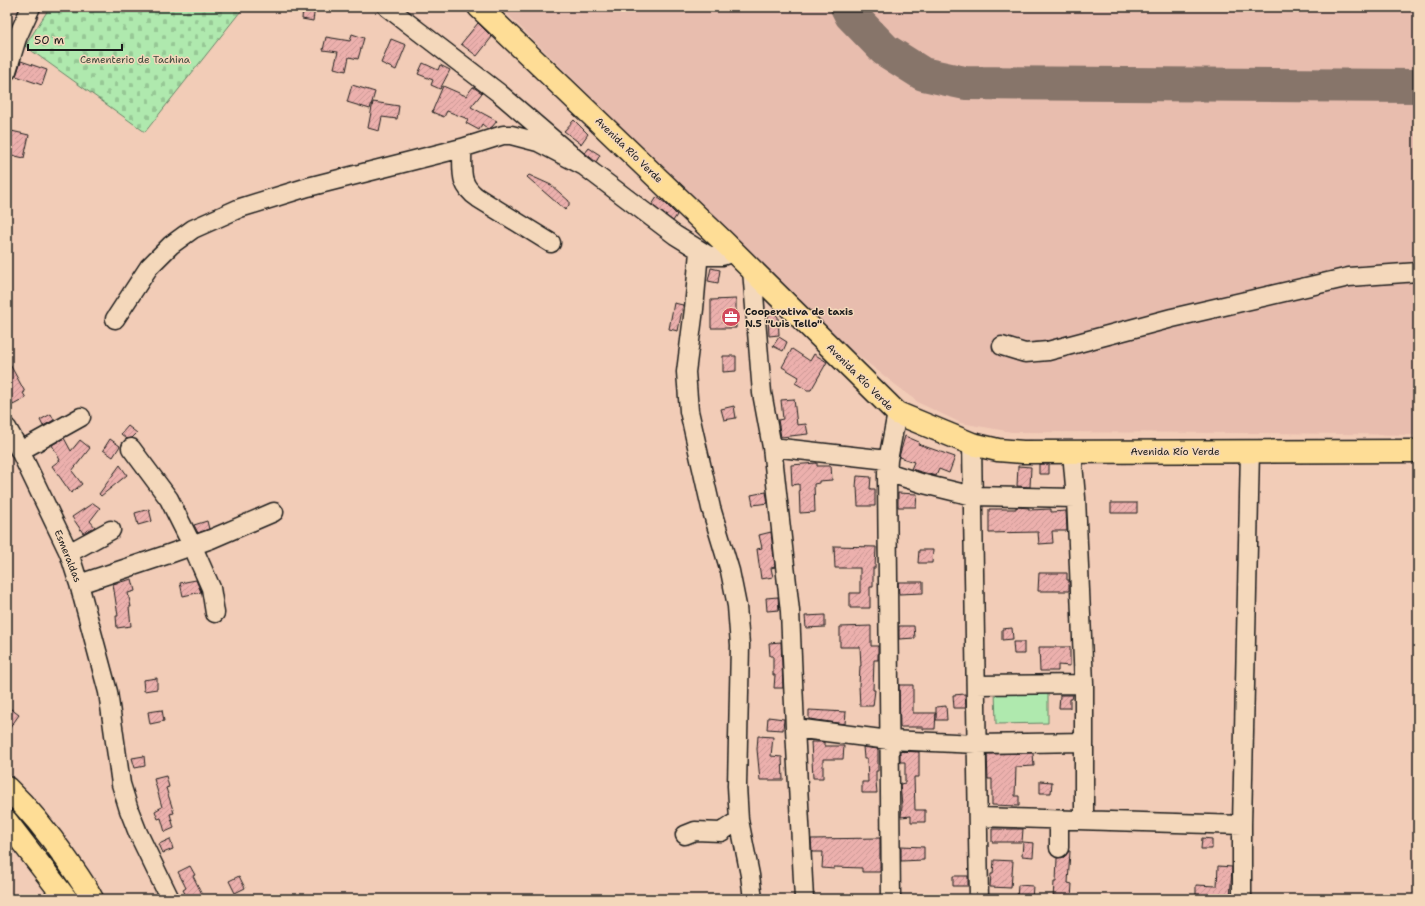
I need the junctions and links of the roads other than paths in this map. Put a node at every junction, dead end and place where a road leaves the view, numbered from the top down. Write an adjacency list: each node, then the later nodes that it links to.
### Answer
1 (31, 7): 4 (street)
2 (387, 7): 6 (street)
3 (479, 7): 9 (main road, Avenida Río Verde)
4 (7, 71)
5 (462, 148): 6 (street); 7 (street); 12 (street)
6 (584, 166): 8 (street)
7 (551, 243)
8 (699, 251): 9 (street); 41 (street)
9 (734, 252): 10 (main road, Avenida Río Verde)
10 (752, 270): 14 (main road, Avenida Río Verde); 18 (street)
11 (1418, 272): 13 (street)
12 (115, 319)
13 (1002, 346)
14 (897, 414): 17 (main road, Avenida Río Verde); 24 (street)
15 (81, 417): 21 (street)
16 (7, 428): 21 (street, Esmeraldas)
17 (972, 444): 23 (main road, Avenida Río Verde); 25 (street)
18 (772, 447): 24 (street); 35 (street)
19 (131, 448): 29 (street)
20 (1250, 450): 22 (main road, Avenida Río Verde); 23 (main road, Avenida Río Verde); 45 (street)
21 (20, 451): 30 (street, Esmeraldas)
22 (1418, 451)
23 (1072, 452): 26 (street)
24 (888, 466): 25 (street); 36 (street)
25 (973, 496): 26 (street); 34 (street)
26 (1076, 498): 33 (street)
27 (274, 512): 29 (street)
28 (111, 530): 30 (street)
29 (192, 545): 31 (street); 32 (street)
30 (69, 553): 31 (street, Esmeraldas)
31 (79, 584): 50 (street, Esmeraldas)
32 (215, 613)
33 (1084, 684): 34 (street); 37 (street)
34 (976, 685): 38 (street)
35 (795, 728): 36 (street); 52 (street)
36 (889, 740): 38 (street); 53 (street)
37 (1084, 742): 38 (street); 43 (street)
38 (977, 744): 40 (street)
39 (7, 788): 49 (main road)
40 (978, 817): 42 (street); 54 (street)
41 (739, 820): 46 (street); 51 (street)
42 (1059, 820): 43 (street); 47 (street)
43 (1084, 820): 45 (street)
44 (7, 822): 48 (main road)
45 (1242, 825): 55 (street)
46 (685, 836)
47 (1059, 848)
48 (66, 899)
49 (92, 899)
50 (170, 899)
51 (753, 899)
52 (804, 899)
53 (891, 899)
54 (979, 899)
55 (1242, 899)

